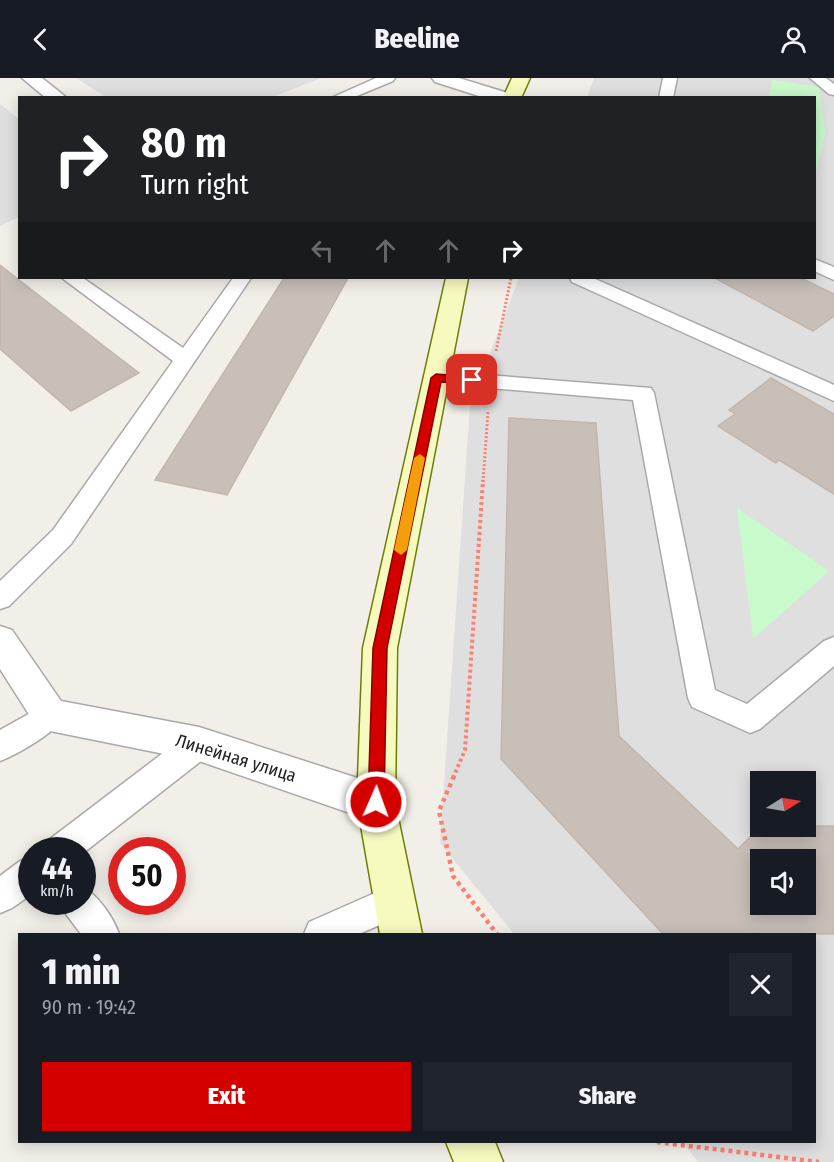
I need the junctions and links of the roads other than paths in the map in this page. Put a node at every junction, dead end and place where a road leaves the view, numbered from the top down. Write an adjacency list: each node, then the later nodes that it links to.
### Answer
1 (31, 78): 8 (street)
2 (388, 78): 9 (lane)
3 (441, 78): 10 (street)
4 (521, 78): 11 (main road)
5 (670, 78): 12 (lane)
6 (817, 78): 7 (lane)
7 (834, 91)
8 (55, 96)
9 (343, 96)
10 (499, 96)
11 (513, 96)
12 (666, 96)
13 (816, 265): 14 (lane)
14 (834, 274)
15 (72, 279): 19 (lane)
16 (241, 279): 19 (lane)
17 (457, 279): 20 (main road)
18 (581, 279): 21 (lane)
19 (184, 360): 22 (lane)
20 (436, 378): 24 (lane); 28 (main road)
21 (831, 389)
22 (0, 598)
23 (0, 640): 25 (street)
24 (834, 649)
25 (50, 715): 26 (street, Линейная улица); 27 (lane)
26 (199, 744): 28 (street, Линейная улица); 29 (lane)
27 (0, 747)
28 (376, 802): 33 (main road)
29 (78, 837)
30 (18, 883): 31 (lane)
31 (0, 896)
32 (88, 915): 34 (lane)
33 (397, 918): 35 (lane)
34 (101, 933)
35 (326, 933)
36 (470, 1143): 37 (main road)
37 (479, 1162)

